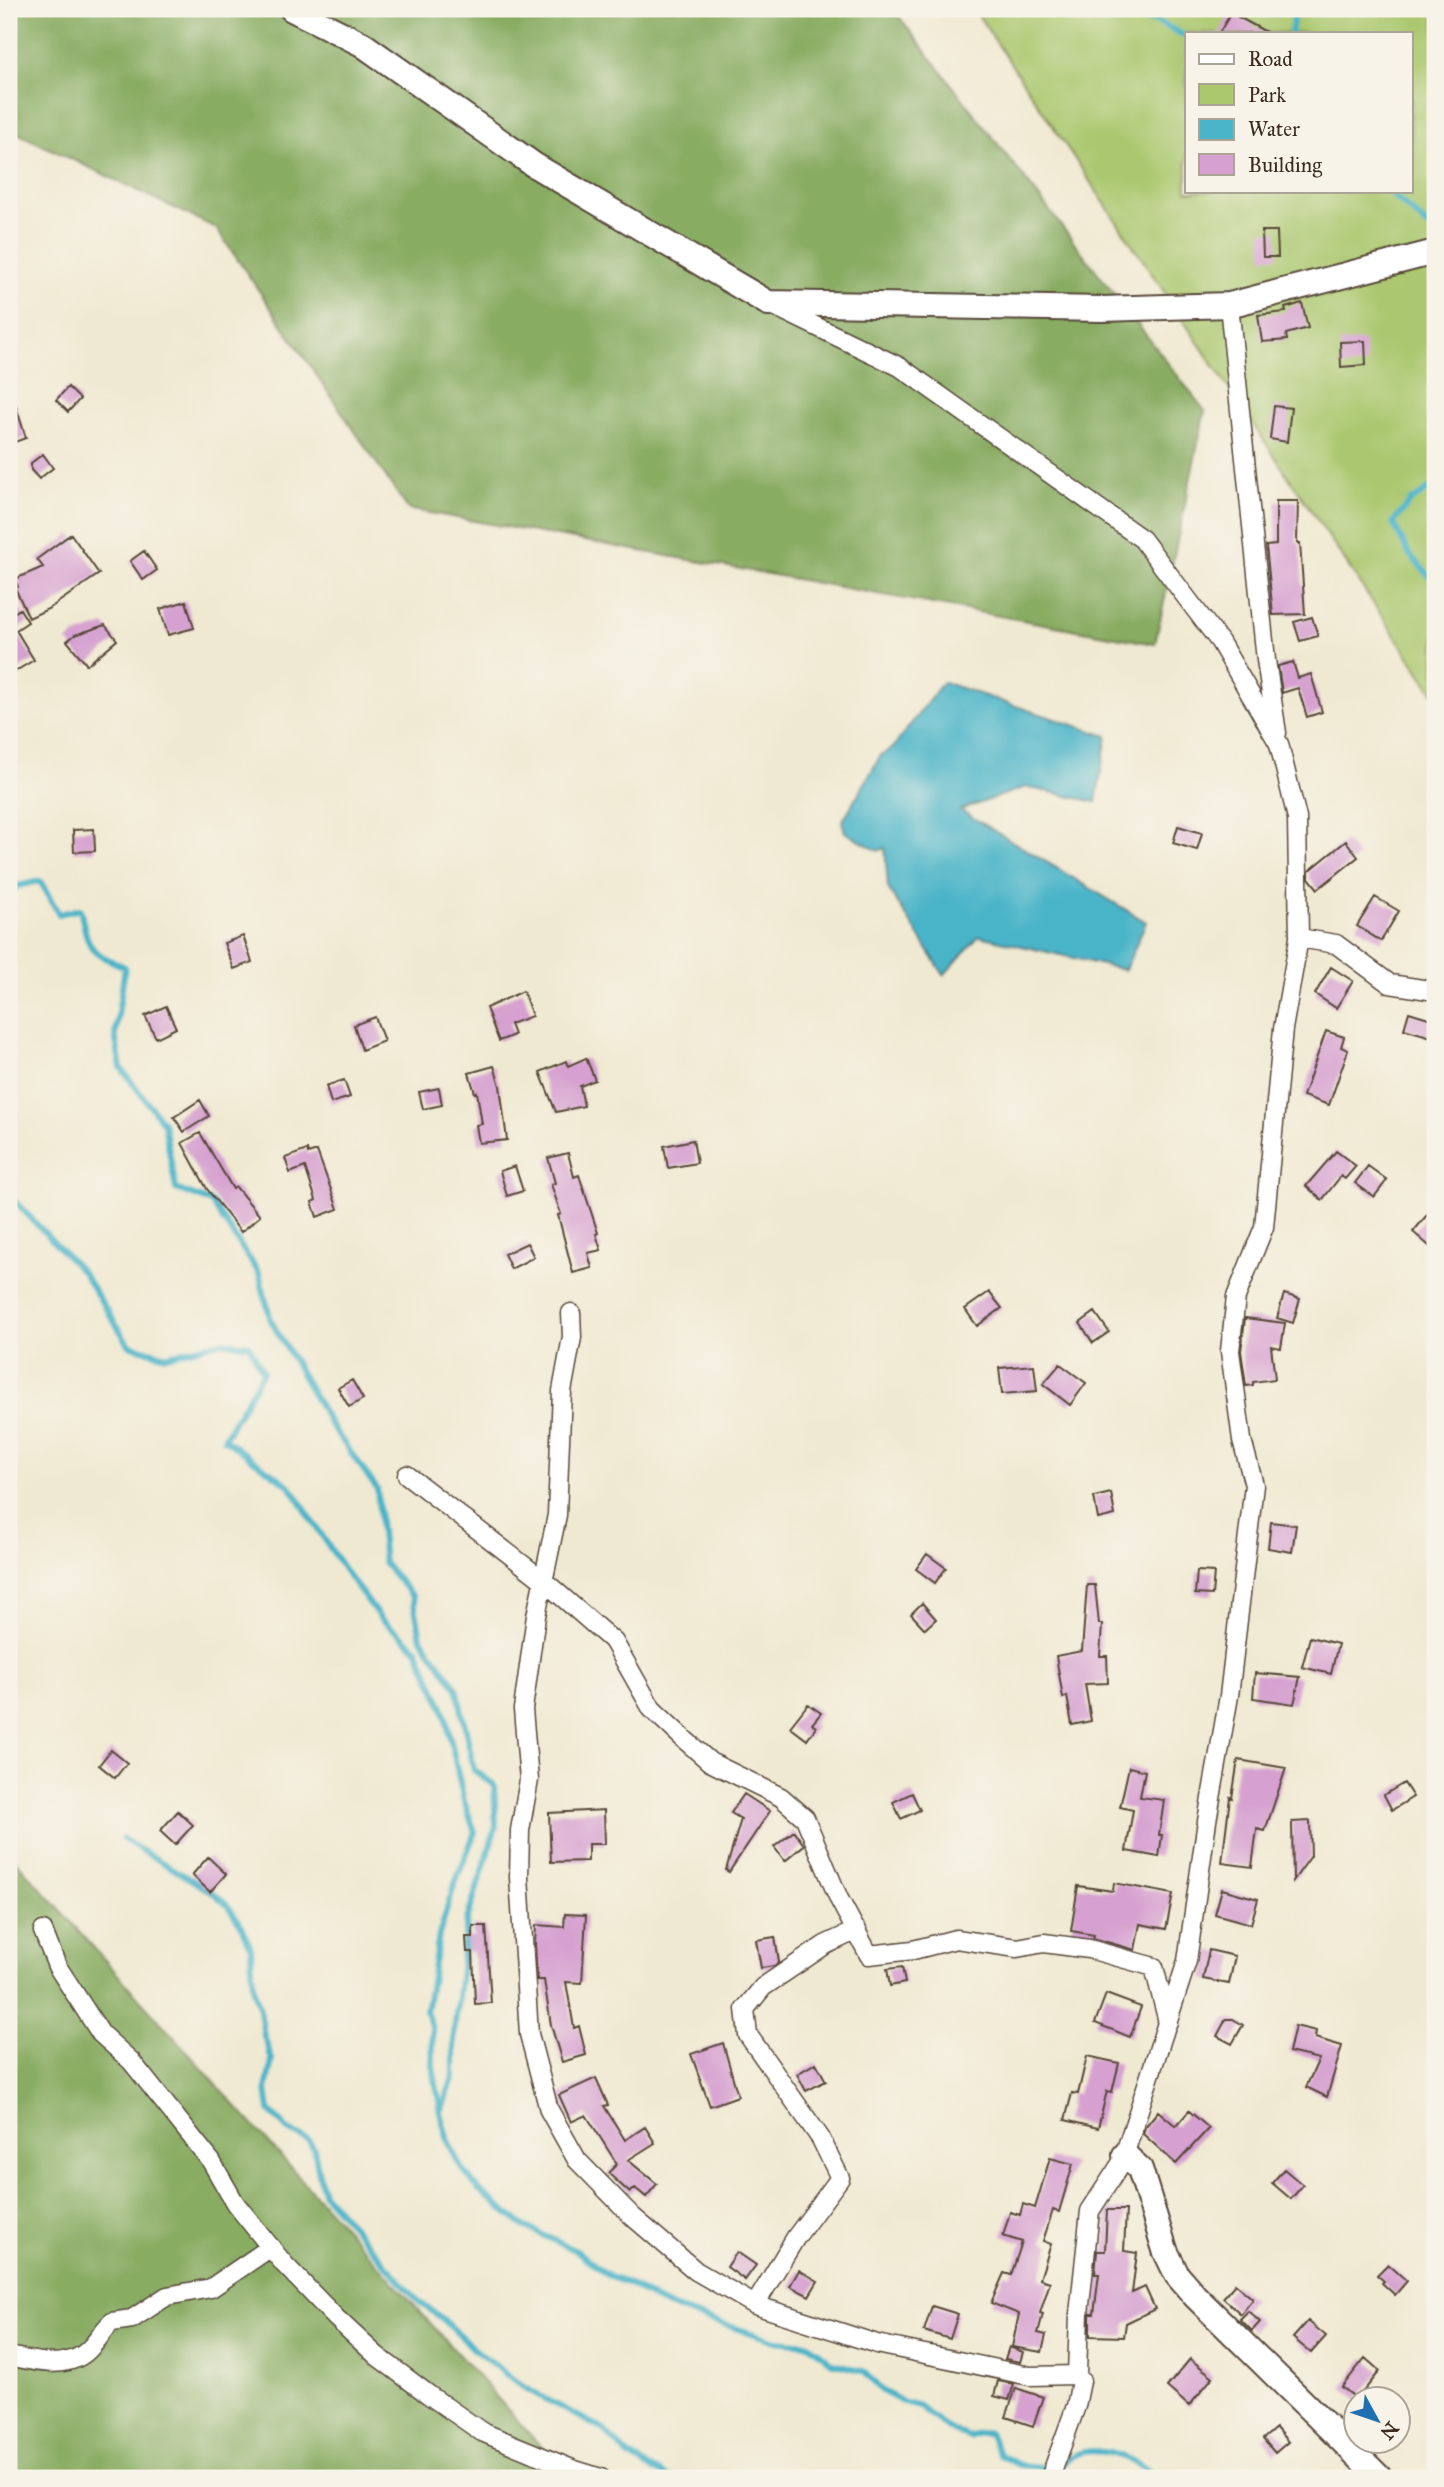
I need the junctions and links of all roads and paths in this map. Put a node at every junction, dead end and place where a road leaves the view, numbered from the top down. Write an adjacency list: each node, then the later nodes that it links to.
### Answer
1 (292, 9): 3 (street)
2 (1435, 252): 4 (street)
3 (768, 303): 4 (street); 5 (street)
4 (1229, 304): 5 (street)
5 (1279, 744): 6 (street)
6 (1299, 938): 7 (street); 13 (street)
7 (1435, 991)
8 (571, 1313): 10 (street)
9 (407, 1475): 10 (street)
10 (544, 1581): 11 (street); 16 (street)
11 (856, 1930): 13 (street); 16 (street)
12 (43, 1931): 15 (street)
13 (1168, 2022): 14 (street)
14 (1125, 2155): 18 (street); 21 (street)
15 (271, 2247): 17 (street); 19 (street)
16 (755, 2305): 18 (street)
17 (9, 2356)
18 (1077, 2375): 20 (street)
19 (601, 2478)
20 (1050, 2478)
21 (1380, 2478)

